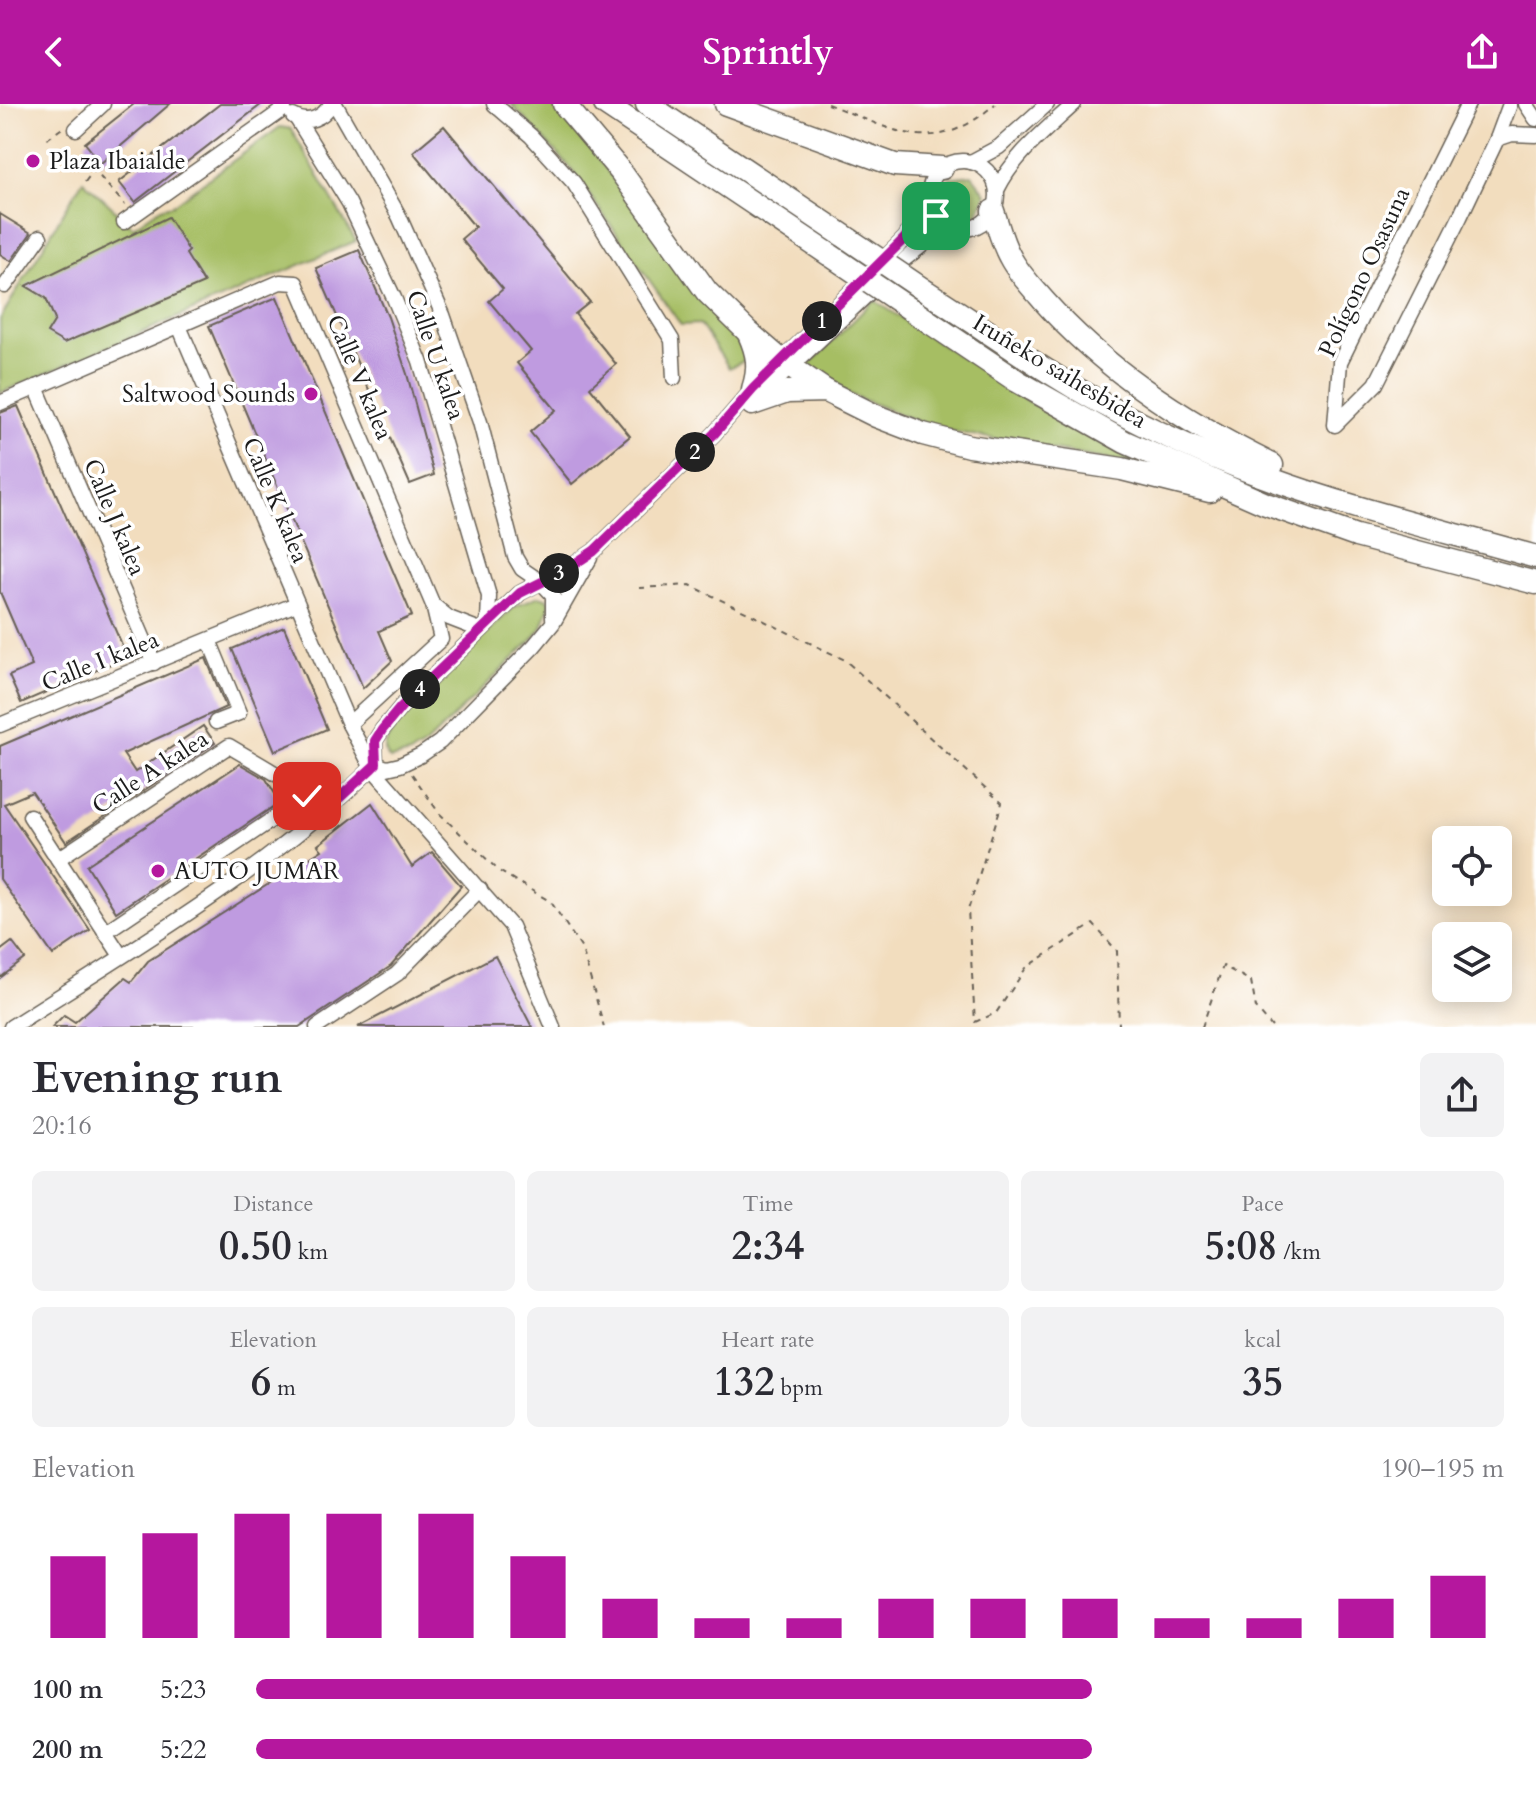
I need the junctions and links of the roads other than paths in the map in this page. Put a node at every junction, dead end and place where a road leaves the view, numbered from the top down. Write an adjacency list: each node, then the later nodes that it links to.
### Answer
1 (103, 104): 16 (street)
2 (333, 104): 14 (street); 39 (street, Calle U kalea)
3 (494, 104): 30 (street)
4 (564, 104): 28 (highway)
5 (605, 104): 35 (highway, Iruñeko saihesbidea, bridge)
6 (647, 104): 36 (highway, Iruñeko saihesbidea, bridge)
7 (726, 104): 20 (highway)
8 (1047, 104): 19 (street)
9 (1074, 104): 22 (street)
10 (1468, 104): 18 (street, Polígono Osasuna)
11 (1510, 104): 18 (street, Polígono Osasuna)
12 (1526, 104): 15 (street)
13 (283, 107): 14 (street); 23 (street)
14 (297, 119): 44 (street, Calle U kalea)
15 (1536, 119)
16 (76, 129)
17 (1536, 135): 18 (street)
18 (1497, 139)
19 (971, 162): 20 (street); 22 (street)
20 (942, 168): 21 (street)
21 (929, 198): 24 (street); 29 (street)
22 (995, 200): 24 (street); 36 (highway)
23 (124, 222)
24 (961, 229): 29 (street)
25 (40, 237): 26 (street)
26 (5, 286)
27 (179, 326): 31 (street); 41 (street, Calle K kalea); 42 (street, Calle V kalea)
28 (749, 333): 29 (highway); 33 (highway)
29 (792, 366): 32 (highway); 33 (street)
30 (674, 378)
31 (36, 387): 34 (street); 46 (street, Calle J kalea)
32 (826, 391): 33 (highway); 35 (highway)
33 (752, 396): 37 (street)
34 (0, 403)
35 (1266, 504): 40 (highway, Iruñeko saihesbidea)
36 (1491, 544): 38 (highway, Iruñeko saihesbidea)
37 (594, 551): 39 (street); 43 (street)
38 (1536, 557)
39 (541, 582): 43 (street); 44 (street)
40 (1536, 583)
41 (296, 604): 45 (street, Calle I kalea); 49 (street, Calle K kalea)
42 (433, 605): 44 (street); 49 (street, Calle V kalea)
43 (553, 623): 50 (street)
44 (484, 626): 50 (street)
45 (209, 640): 46 (street, Calle I kalea); 48 (street)
46 (154, 663): 47 (street, Calle I kalea)
47 (2, 718)
48 (216, 722)
49 (349, 724): 50 (street, Calle K kalea)
50 (374, 766): 52 (street); 55 (street, Calle K kalea)
51 (307, 796): 52 (street, Calle A kalea); 54 (street, Calle A kalea); 56 (street)
52 (323, 813): 57 (street)
53 (30, 816): 54 (street)
54 (58, 859): 56 (street)
55 (480, 889): 59 (street); 60 (street, Calle K kalea)
56 (105, 932): 57 (street)
57 (121, 956): 58 (street)
58 (11, 1027)
59 (317, 1027)
60 (553, 1027)

